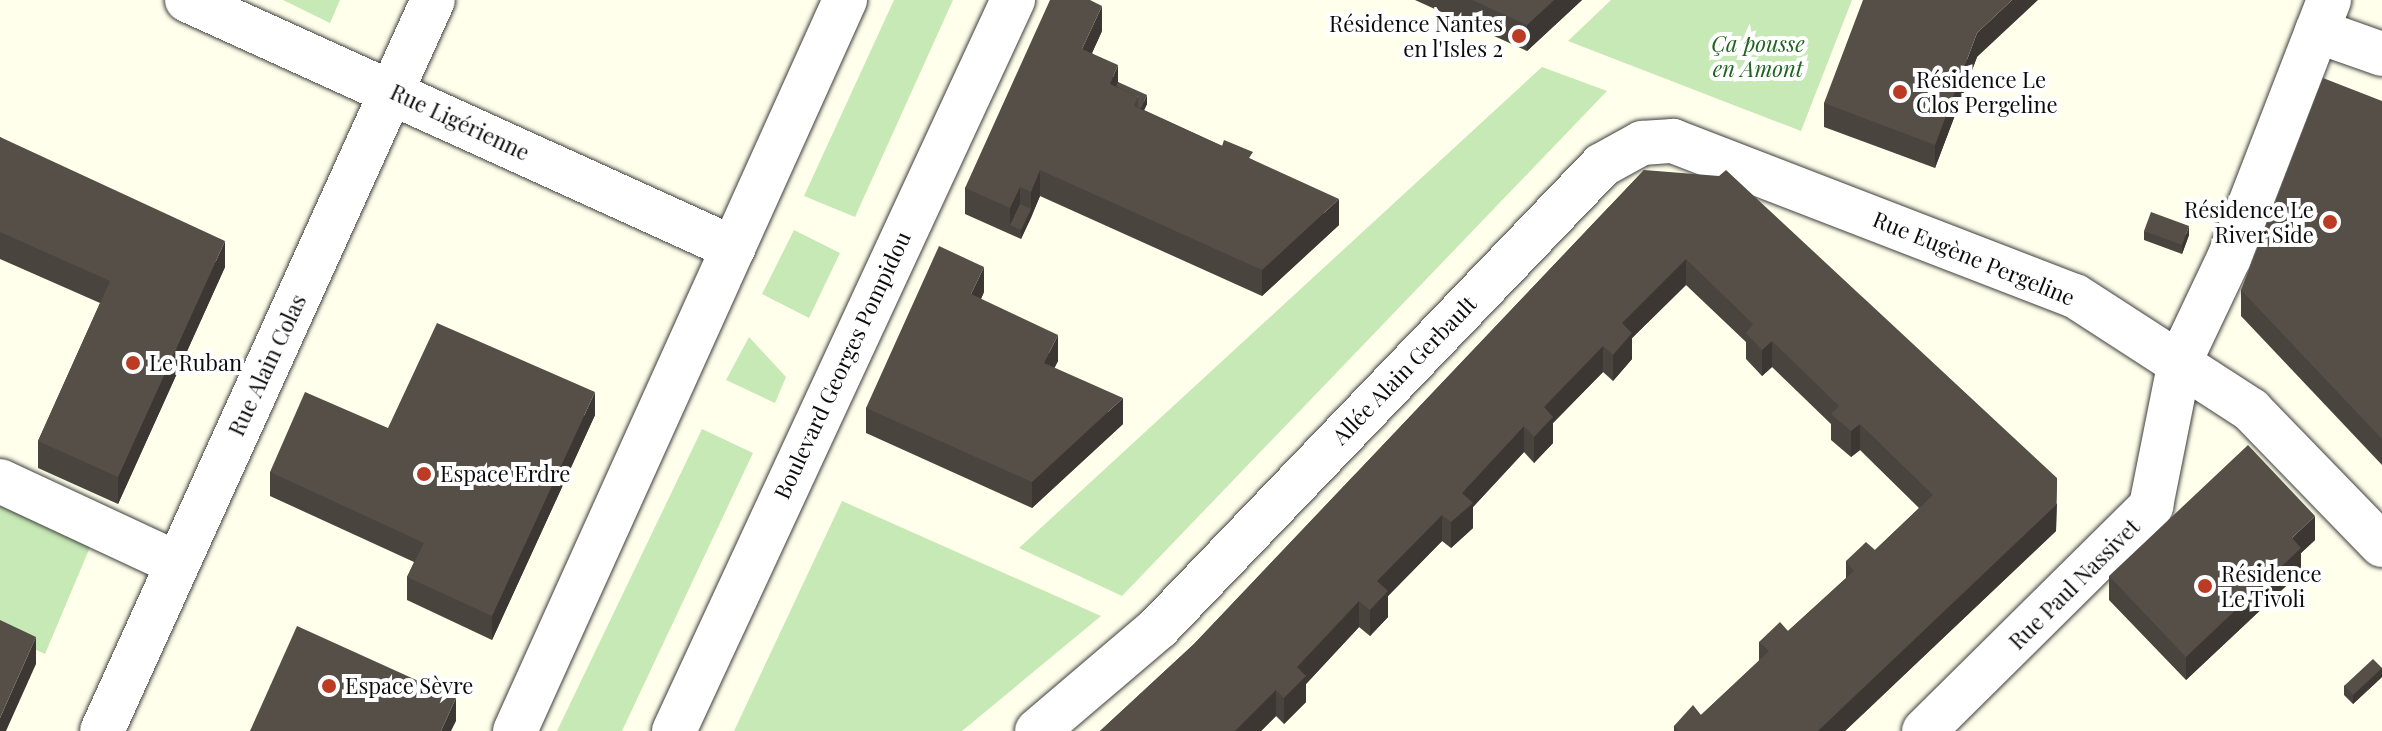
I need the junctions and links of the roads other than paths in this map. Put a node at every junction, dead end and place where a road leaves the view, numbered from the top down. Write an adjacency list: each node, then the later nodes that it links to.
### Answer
1 (187, 0): 7 (street, Rue Ligérienne)
2 (433, 0): 7 (street, Rue Alain Colas)
3 (845, 0): 9 (street)
4 (1013, 0): 16 (street, Boulevard Georges Pompidou)
5 (2323, 16): 6 (street); 10 (street, Rue Paul Nassivet)
6 (2382, 54)
7 (392, 90): 9 (street, Rue Ligérienne); 13 (street, Rue Alain Colas)
8 (1816, 196): 10 (street, Rue Eugène Pergeline); 17 (street, Allée Alain Gerbault)
9 (733, 248): 15 (street)
10 (2180, 361): 12 (street, Rue Eugène Pergeline); 18 (street, Rue Paul Nassivet)
11 (0, 481): 13 (street)
12 (2382, 545)
13 (176, 563): 14 (street, Rue Alain Colas)
14 (102, 731)
15 (515, 731)
16 (674, 731)
17 (1037, 731)
18 (1924, 731)

